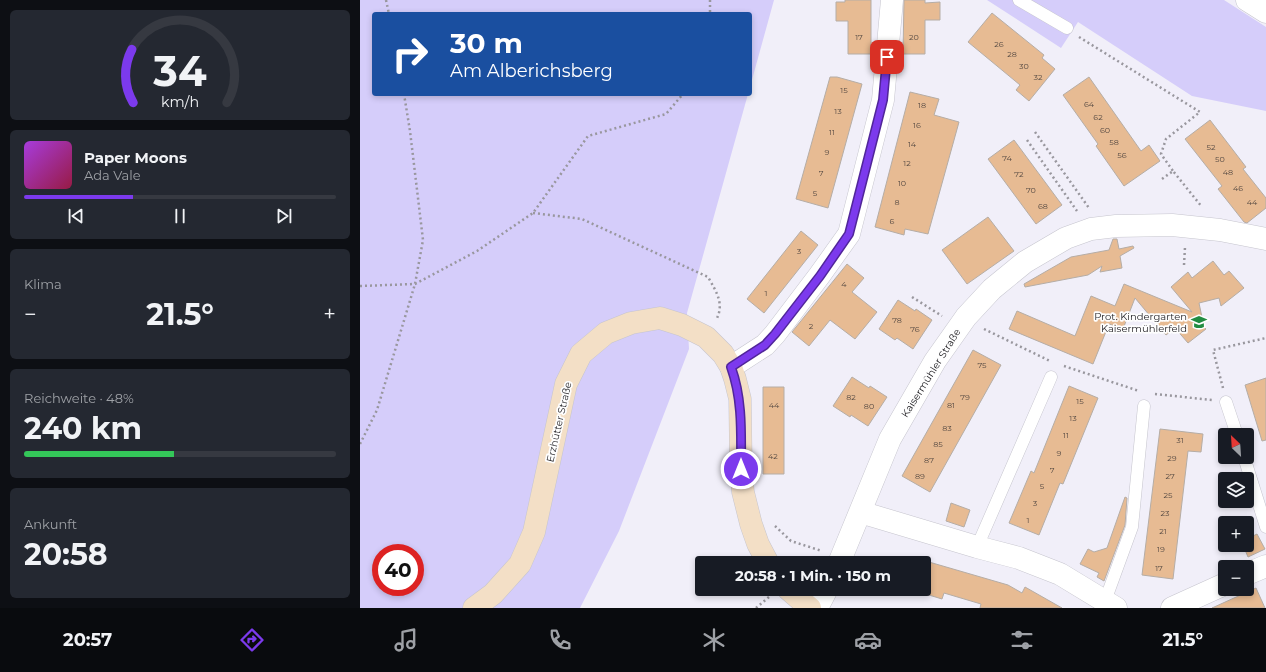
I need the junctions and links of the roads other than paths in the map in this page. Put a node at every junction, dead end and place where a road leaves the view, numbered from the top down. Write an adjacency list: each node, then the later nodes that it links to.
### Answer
1 (892, 0): 7 (street)
2 (1019, 0): 5 (lane)
3 (1247, 0): 4 (street)
4 (1266, 12)
5 (1067, 28)
6 (1266, 239): 13 (street, Kaisermühler Straße)
7 (731, 367): 16 (street, Erzhütter Straße); 24 (street, Erzhütter Straße)
8 (1051, 377): 15 (lane)
9 (1226, 402): 11 (lane)
10 (1144, 406): 23 (lane)
11 (1235, 428)
12 (1246, 464): 14 (lane)
13 (860, 512): 15 (street); 17 (street, Kaisermühler Straße)
14 (1266, 527)
15 (977, 547): 23 (street)
16 (764, 556)
17 (842, 556)
18 (1266, 566): 19 (street)
19 (1254, 571)
20 (1218, 587): 27 (street)
21 (789, 596): 25 (street)
22 (823, 596): 26 (street)
23 (1111, 604)
24 (474, 608)
25 (810, 608)
26 (817, 608)
27 (1172, 608)

